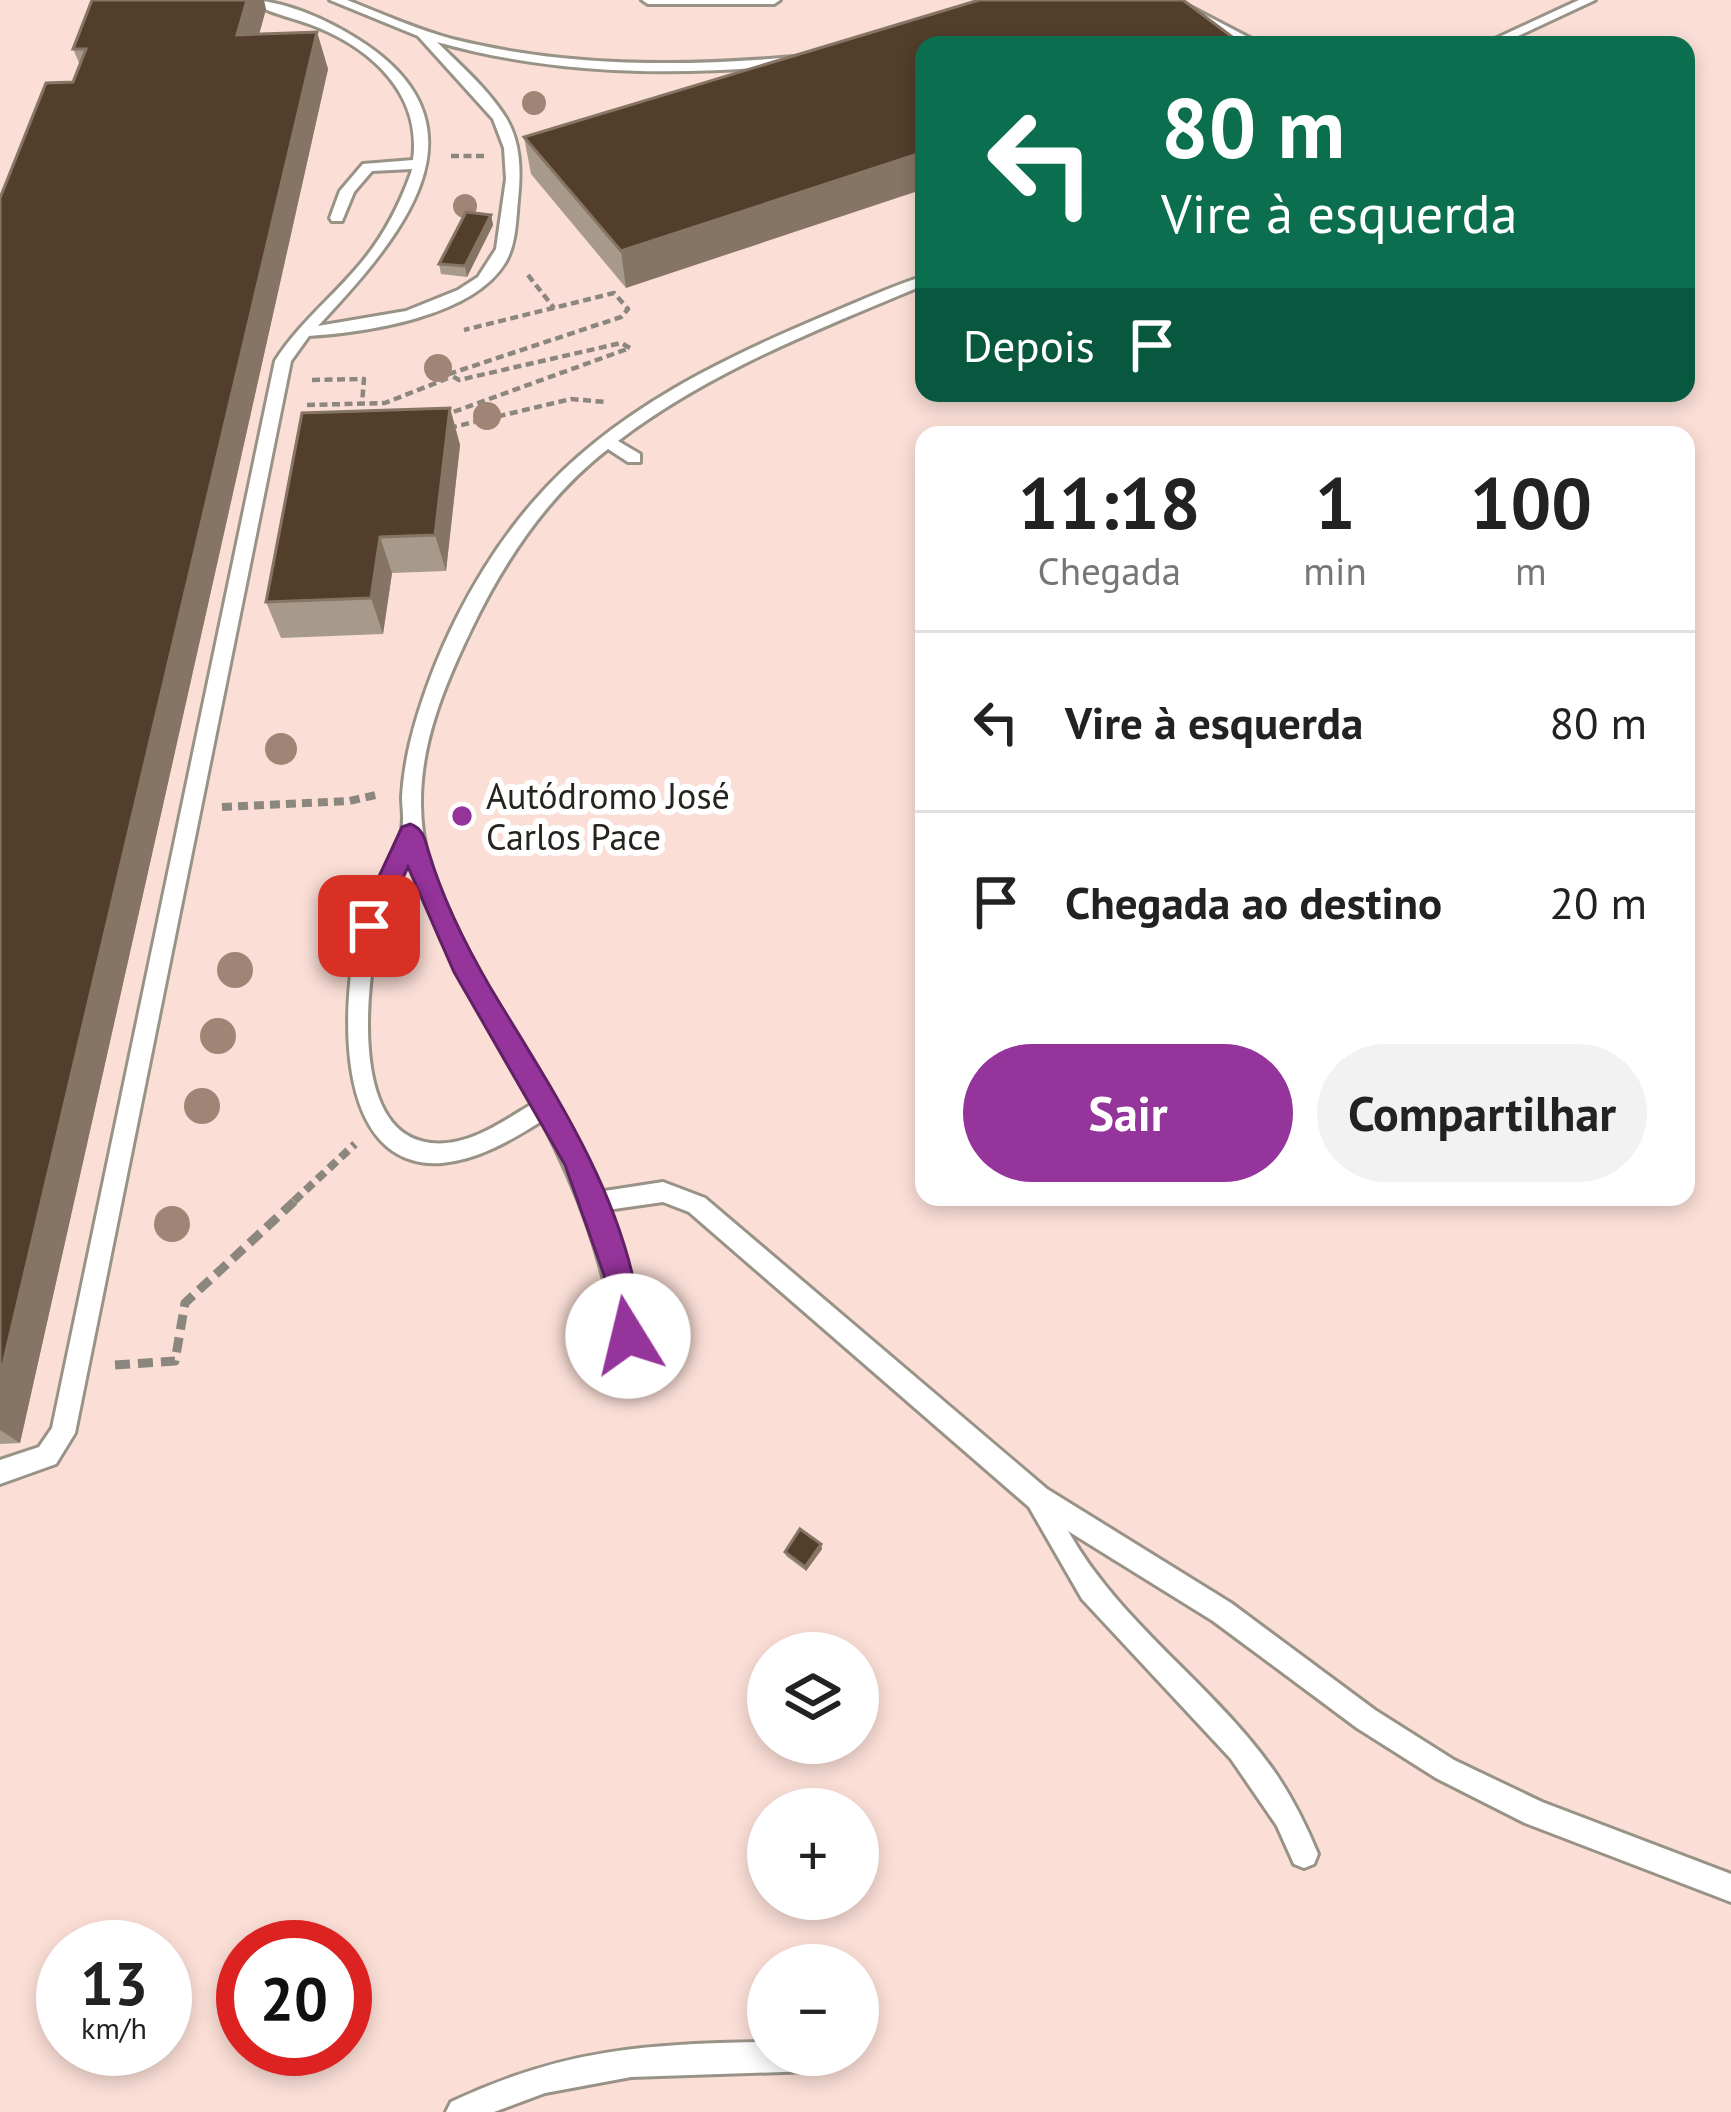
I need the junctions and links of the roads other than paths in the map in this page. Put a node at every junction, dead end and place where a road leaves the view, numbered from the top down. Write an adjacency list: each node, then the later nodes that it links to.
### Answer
1 (253, 0): 13 (lane)
2 (336, 0): 7 (lane)
3 (648, 0): 4 (lane)
4 (774, 0)
5 (1167, 0): 8 (lane)
6 (1589, 0): 9 (lane)
7 (422, 34): 10 (lane); 12 (lane)
8 (1239, 36)
9 (1508, 36)
10 (815, 59)
11 (534, 143): 12 (lane)
12 (513, 152): 16 (lane)
13 (424, 160): 14 (lane); 16 (lane)
14 (337, 218)
15 (915, 284): 17 (lane)
16 (309, 331): 23 (lane)
17 (607, 441): 18 (lane); 19 (lane)
18 (634, 458)
19 (410, 834): 20 (lane); 20 (lane)
20 (548, 1107): 21 (lane)
21 (596, 1202): 22 (lane); 24 (lane)
22 (628, 1336)
23 (0, 1472)
24 (1037, 1498): 25 (lane); 26 (lane)
25 (1304, 1854)
26 (1731, 1888)
27 (747, 2057): 28 (lane)
28 (461, 2112)

